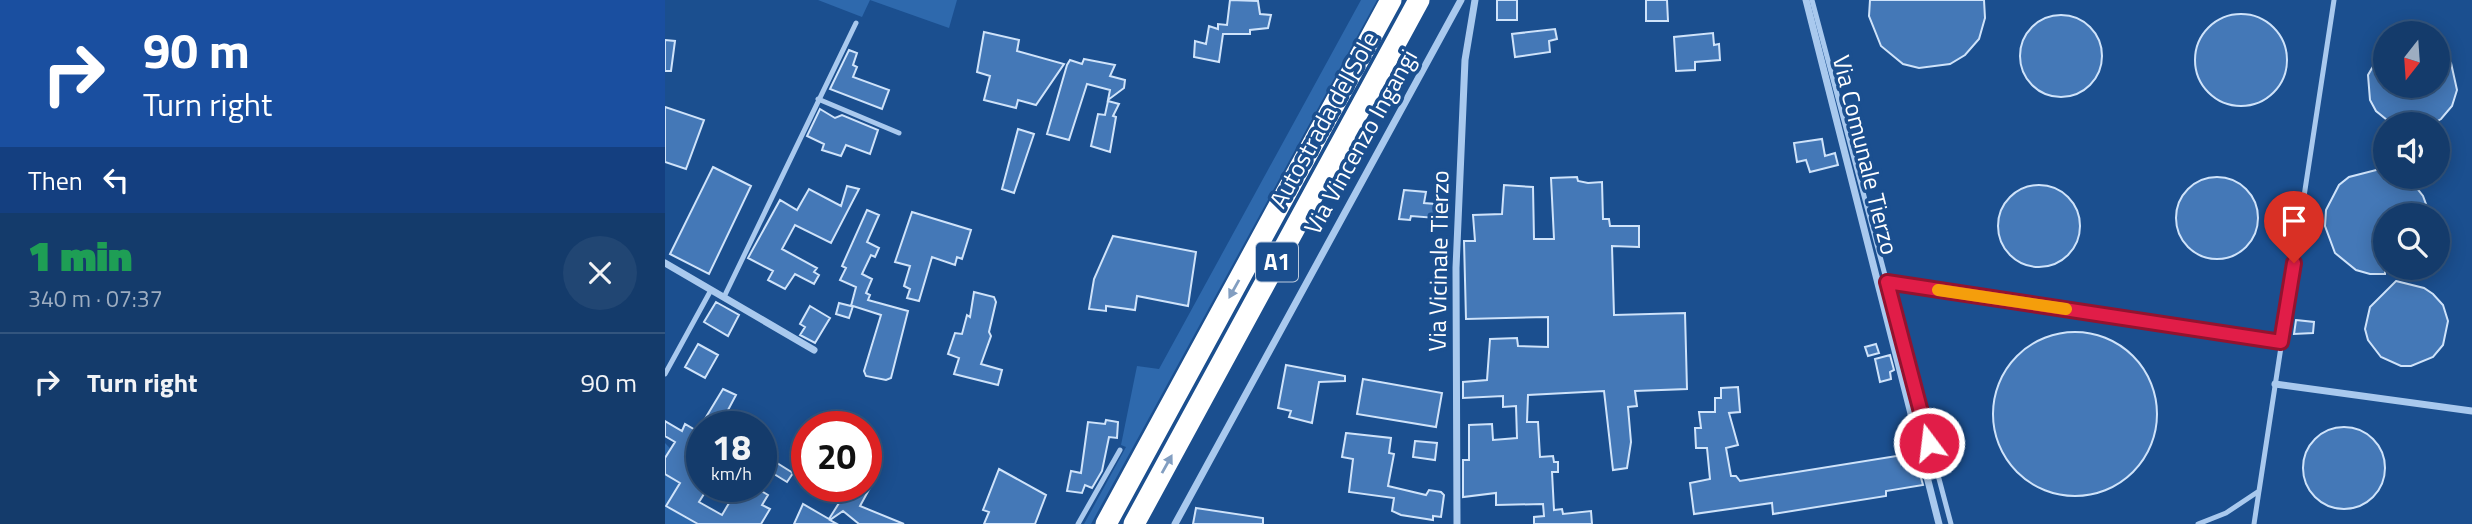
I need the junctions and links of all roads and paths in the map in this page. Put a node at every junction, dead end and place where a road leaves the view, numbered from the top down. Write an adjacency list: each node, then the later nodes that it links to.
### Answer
1 (1391, 0): 23 (highway, Autostrada del Sole / A1, one-way to 23)
2 (1419, 0): 24 (highway, Autostrada del Sole / A1, one-way to 2)
3 (1461, 0): 25 (street, Via Vincenzo Ingangi)
4 (1475, 0): 26 (street, Via Vicinale Tierzo)
5 (1806, 0): 27 (street, Via Comunale Tierzo)
6 (1812, 0): 12 (lane)
7 (2334, 0): 15 (lane)
8 (856, 23): 9 (lane)
9 (818, 99): 10 (lane); 14 (lane)
10 (899, 133)
11 (665, 263): 13 (street)
12 (1887, 282): 15 (lane); 28 (lane)
13 (711, 290): 14 (street); 17 (lane)
14 (724, 297): 16 (street)
15 (2281, 342): 18 (lane)
16 (814, 350)
17 (665, 374)
18 (2275, 384): 19 (street); 21 (lane)
19 (2472, 411)
20 (1120, 450): 22 (lane)
21 (2259, 491): 29 (lane); 30 (lane)
22 (1078, 524)
23 (1106, 524)
24 (1134, 524)
25 (1175, 524)
26 (1457, 524)
27 (1939, 524)
28 (1951, 524)
29 (2198, 524)
30 (2254, 524)

